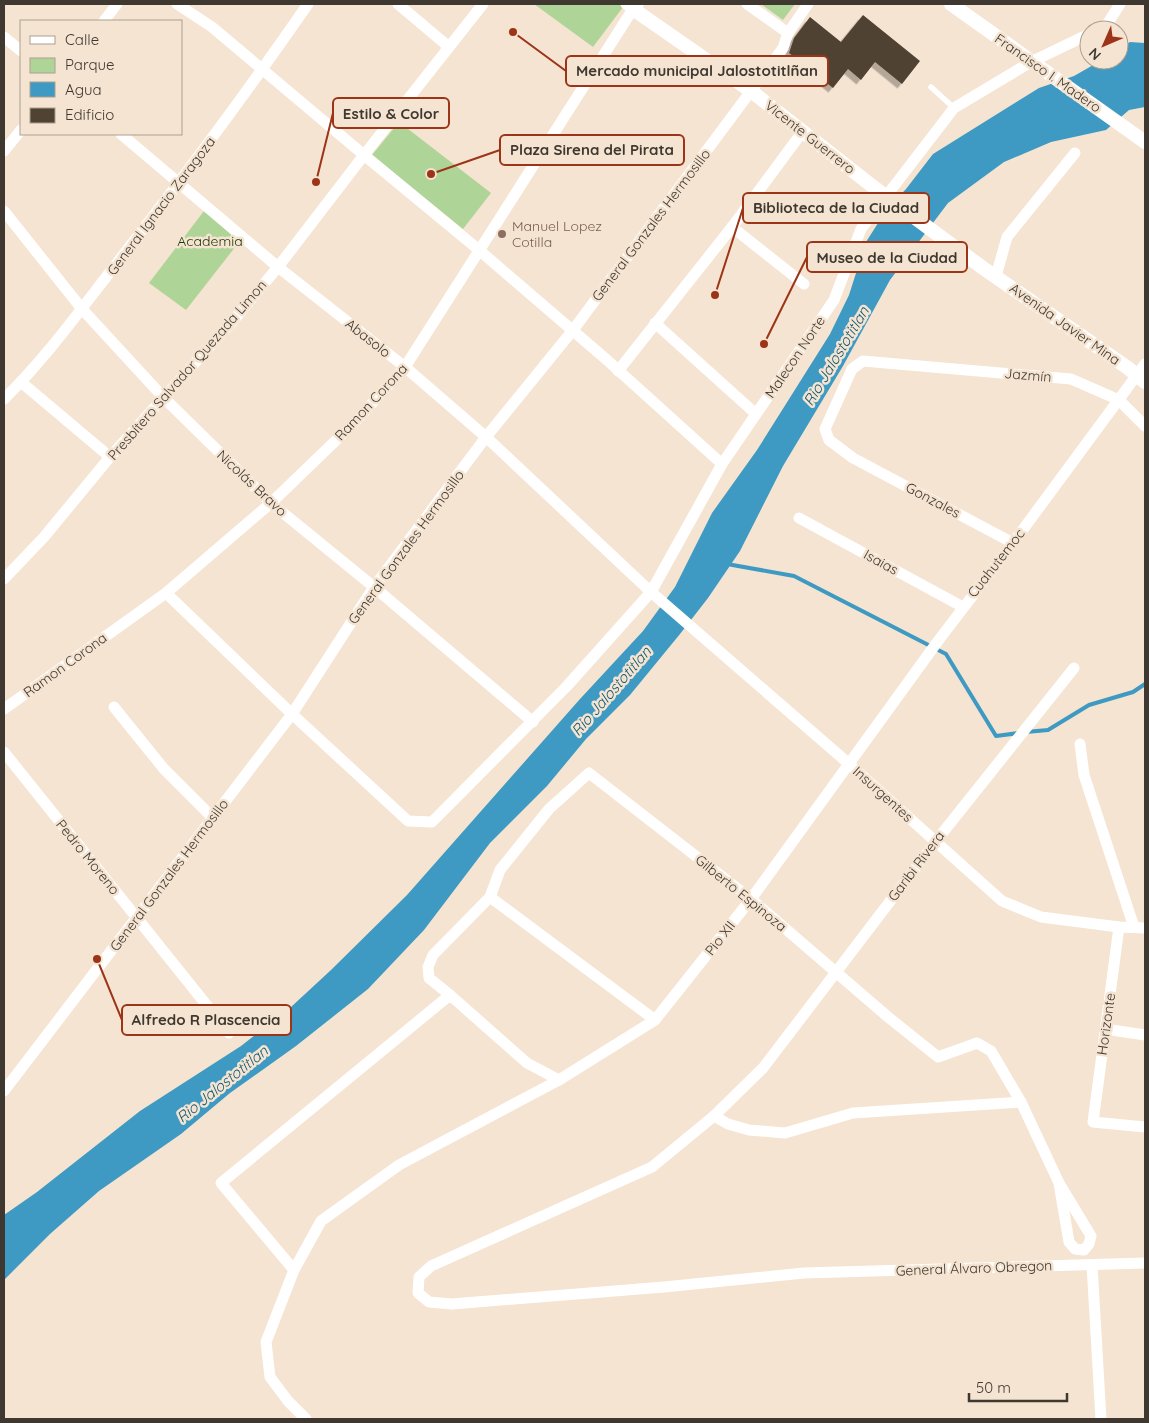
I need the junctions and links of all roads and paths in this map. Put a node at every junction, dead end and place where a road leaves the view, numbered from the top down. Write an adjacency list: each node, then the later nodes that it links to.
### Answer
1 (117, 4): 11 (street)
2 (178, 4): 19 (street)
3 (308, 4): 19 (street, General Ignacio Zaragoza)
4 (398, 4): 16 (street)
5 (483, 4): 16 (street, Presbítero Salvador Quezada Limon)
6 (748, 4): 13 (street)
7 (808, 4): 13 (street, General Gonzales Hermosillo)
8 (951, 4): 18 (street, Francisco I. Madero)
9 (1120, 4): 12 (street)
10 (632, 6): 21 (street, Vicente Guerrero); 33 (street, Ramon Corona)
11 (105, 20)
12 (1108, 20)
13 (788, 33): 21 (street, General Gonzales Hermosillo)
14 (4, 36): 17 (street)
15 (1079, 39): 18 (street, Malecon Norte)
16 (449, 47): 29 (street, Presbítero Salvador Quezada Limon)
17 (20, 50)
18 (1031, 62): 22 (street, Malecon Norte); 26 (street, Francisco I. Madero)
19 (262, 70): 29 (street); 30 (street, General Ignacio Zaragoza)
20 (931, 87): 22 (lane)
21 (751, 90): 24 (street, Vicente Guerrero); 40 (street, General Gonzales Hermosillo)
22 (954, 108): 48 (street, Malecon Norte)
23 (20, 131): 27 (street)
24 (804, 131): 32 (street); 35 (street, Vicente Guerrero)
25 (122, 135): 30 (street, Abasolo)
26 (1145, 142)
27 (4, 151)
28 (1075, 153): 36 (street)
29 (364, 155): 33 (street); 34 (street, Presbítero Salvador Quezada Limon)
30 (179, 183): 34 (street, Abasolo); 38 (street, General Ignacio Zaragoza)
31 (4, 211): 38 (street, Nicolás Bravo)
32 (732, 227): 37 (street); 39 (street)
33 (479, 250): 40 (street); 41 (street, Ramon Corona)
34 (278, 267): 41 (street, Abasolo); 45 (street, Presbítero Salvador Quezada Limon)
35 (983, 268): 36 (street, Avenida Javier Mina)
36 (996, 276): 43 (street, Avenida Javier Mina)
37 (804, 284)
38 (82, 309): 44 (street, General Ignacio Zaragoza); 45 (street, Nicolás Bravo)
39 (655, 323): 42 (street); 48 (street)
40 (573, 330): 42 (street); 50 (street, General Gonzales Hermosillo)
41 (405, 367): 50 (street, Abasolo); 54 (street, Ramon Corona)
42 (618, 371): 53 (street)
43 (1142, 374): 47 (street, Cuahutemoc)
44 (21, 382): 46 (street, General Ignacio Zaragoza); 51 (street)
45 (164, 398): 51 (street, Presbítero Salvador Quezada Limon); 54 (street, Nicolás Bravo)
46 (4, 399)
47 (1119, 400): 49 (street, Jazmín); 52 (street, Jazmín); 56 (street, Cuahutemoc)
48 (756, 414): 53 (street, Malecon Norte)
49 (1145, 426)
50 (486, 437): 58 (street, General Gonzales Hermosillo); 60 (street, Abasolo)
51 (110, 457): 57 (street, Presbítero Salvador Quezada Limon)
52 (853, 458): 56 (street, Gonzales)
53 (722, 464): 60 (street, Malecon Norte)
54 (271, 503): 58 (street, Nicolás Bravo); 59 (street, Ramon Corona)
55 (799, 518): 61 (street, Isaias)
56 (1013, 543): 61 (street, Cuahutemoc)
57 (4, 579)
58 (374, 587): 65 (street, General Gonzales Hermosillo); 66 (street, Nicolás Bravo)
59 (166, 593): 64 (street, Ramon Corona); 65 (street, Malecon Norte)
60 (656, 596): 66 (street, Malecon Norte); 69 (street, Insurgentes)
61 (963, 607): 69 (street, Cuahutemoc)
62 (1074, 668): 71 (street, Garibi Rivera)
63 (114, 707): 70 (street)
64 (4, 709)
65 (292, 714): 66 (street, Malecon Norte); 70 (street, General Gonzales Hermosillo)
66 (533, 722)
67 (1080, 744): 76 (street)
68 (4, 752): 74 (street, Pedro Moreno)
69 (848, 763): 71 (street, Insurgentes); 73 (street, Pio XII)
70 (213, 818): 74 (street, General Gonzales Hermosillo)
71 (936, 841): 75 (street, Insurgentes); 77 (street, Garibi Rivera)
72 (490, 897): 73 (street, Gilberto Espinoza); 78 (street); 79 (street)
73 (751, 899): 77 (street, Gilberto Espinoza); 79 (street, Pio XII)
74 (137, 918): 81 (street, Pedro Moreno); 84 (street, General Gonzales Hermosillo)
75 (1119, 927): 76 (street, Insurgentes); 80 (street, Horizonte)
76 (1140, 928)
77 (836, 972): 85 (street, Gilberto Espinoza); 86 (street, Garibi Rivera)
78 (450, 995): 83 (street); 91 (street)
79 (655, 1020): 83 (street, Pio XII)
80 (1104, 1029): 82 (street); 87 (street, Horizonte)
81 (229, 1033)
82 (1145, 1035)
83 (558, 1080): 91 (street, Pio XII)
84 (4, 1091)
85 (1020, 1102): 86 (street); 88 (street)
86 (714, 1116): 90 (street, General Álvaro Obregon)
87 (1145, 1127)
88 (1059, 1183): 88 (street)
89 (1145, 1263): 90 (street, General Álvaro Obregon)
90 (1092, 1265): 93 (street)
91 (294, 1270): 92 (street, Pio XII)
92 (306, 1419)
93 (1101, 1419)

